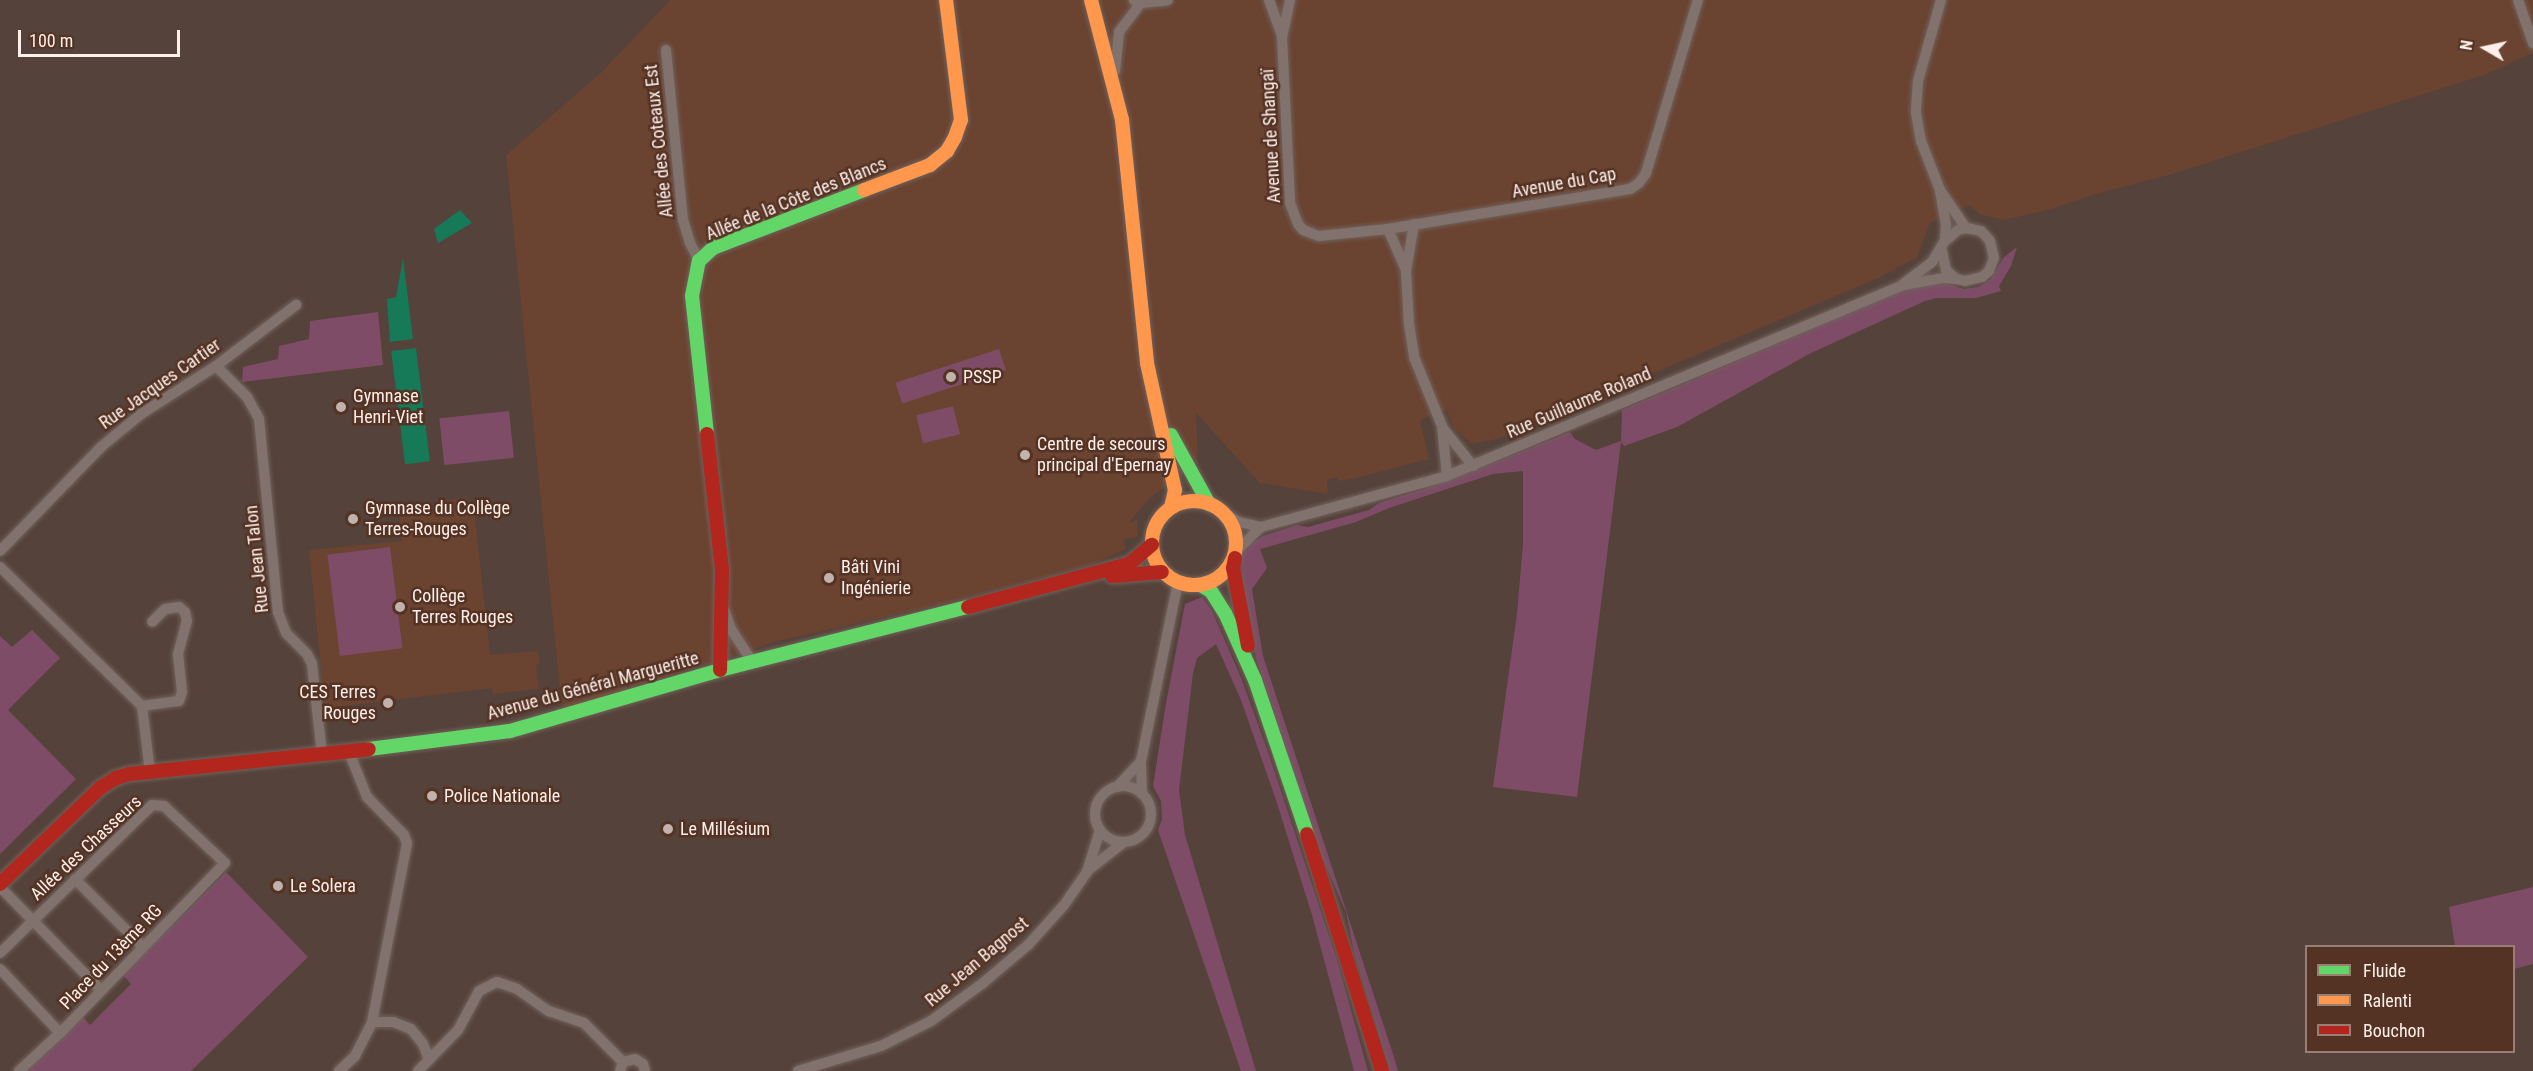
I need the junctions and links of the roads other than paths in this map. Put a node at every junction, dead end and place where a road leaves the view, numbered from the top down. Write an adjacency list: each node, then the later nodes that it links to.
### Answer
1 (946, 0): 20 (street, Allée de la Côte des Blancs)
2 (1091, 0): 13 (street)
3 (1168, 0): 9 (street)
4 (1269, 0): 10 (street)
5 (1290, 0): 10 (street)
6 (1698, 0): 15 (street, Avenue du Cap)
7 (1941, 0): 14 (street)
8 (2518, 0): 11 (street)
9 (1138, 2): 13 (street)
10 (1282, 37): 18 (street, Avenue de Shangaï)
11 (2533, 43)
12 (666, 50): 20 (street, Allée des Coteaux Est)
13 (1115, 87): 26 (street)
14 (1940, 190): 16 (street); 19 (street)
15 (1414, 224): 17 (street, Avenue du Cap); 21 (street)
16 (1966, 228): 19 (street); 22 (street)
17 (1388, 229): 18 (street, Avenue du Cap); 21 (street)
18 (1303, 230)
19 (1943, 246): 22 (street); 23 (street, Rue Guillaume Roland)
20 (699, 261): 42 (street, Allée de la Côte des Blancs)
21 (1406, 271): 27 (street)
22 (1956, 279): 23 (street, Rue Guillaume Roland)
23 (1903, 285): 28 (street, Rue Guillaume Roland)
24 (296, 305): 25 (street, Rue Jacques Cartier)
25 (216, 366): 35 (street, Rue Jacques Cartier); 49 (street, Rue Jean Talon)
26 (1160, 412): 30 (street); 31 (street)
27 (1442, 426): 28 (street); 29 (street)
28 (1473, 466): 29 (street, Rue Guillaume Roland)
29 (1447, 476): 33 (street, Rue Guillaume Roland)
30 (1209, 504): 31 (street); 32 (street)
31 (1171, 507): 34 (street)
32 (1226, 514): 33 (street); 36 (street)
33 (1261, 527): 36 (street)
34 (1152, 545): 38 (street); 39 (street, Avenue du Général Margueritte)
35 (0, 551)
36 (1235, 554): 41 (street); 46 (street)
37 (0, 567): 47 (street)
38 (1162, 572): 39 (street, Avenue du Général Margueritte); 40 (street)
39 (1084, 577): 44 (street, Avenue du Général Margueritte)
40 (1178, 583): 41 (street); 50 (street, Rue Jean Bagnost)
41 (1202, 586): 46 (street)
42 (722, 603): 44 (street, Allée de la Côte des Blancs); 45 (street, Allée de la Côte des Blancs)
43 (152, 622): 47 (street)
44 (752, 661): 45 (street, Avenue du Général Margueritte)
45 (720, 670): 48 (street, Avenue du Général Margueritte)
46 (1255, 680): 74 (street)
47 (142, 706): 51 (street)
48 (349, 752): 49 (street, Avenue du Général Margueritte); 65 (street)
49 (322, 754): 51 (street, Avenue du Général Margueritte)
50 (1141, 760): 52 (street, Rue Jean Bagnost); 53 (street, Rue Jean Bagnost)
51 (150, 772): 59 (street, Avenue du Général Margueritte)
52 (1117, 787): 53 (street); 54 (street, Rue Jean Bagnost)
53 (1142, 794): 55 (street, Rue Jean Bagnost)
54 (1100, 830): 55 (street); 57 (street, Rue Jean Bagnost)
55 (1124, 842): 57 (street, Rue Jean Bagnost)
56 (225, 863): 58 (street, Allée des Chasseurs); 61 (street, Place du 13ème RG)
57 (1087, 872): 73 (street, Rue Jean Bagnost)
58 (75, 879): 60 (street, Allée des Chasseurs); 61 (street)
59 (0, 885): 60 (street)
60 (32, 921): 62 (street, Allée des Chasseurs); 64 (street)
61 (143, 947): 64 (street, Place du 13ème RG)
62 (0, 953)
63 (0, 969): 66 (street)
64 (101, 990): 66 (street, Place du 13ème RG)
65 (372, 1022): 67 (street); 70 (street)
66 (60, 1033): 69 (street, Place du 13ème RG)
67 (429, 1060): 68 (street); 71 (street)
68 (622, 1067): 72 (street)
69 (19, 1071)
70 (339, 1071)
71 (418, 1071)
72 (645, 1071)
73 (798, 1071)
74 (1382, 1071)

